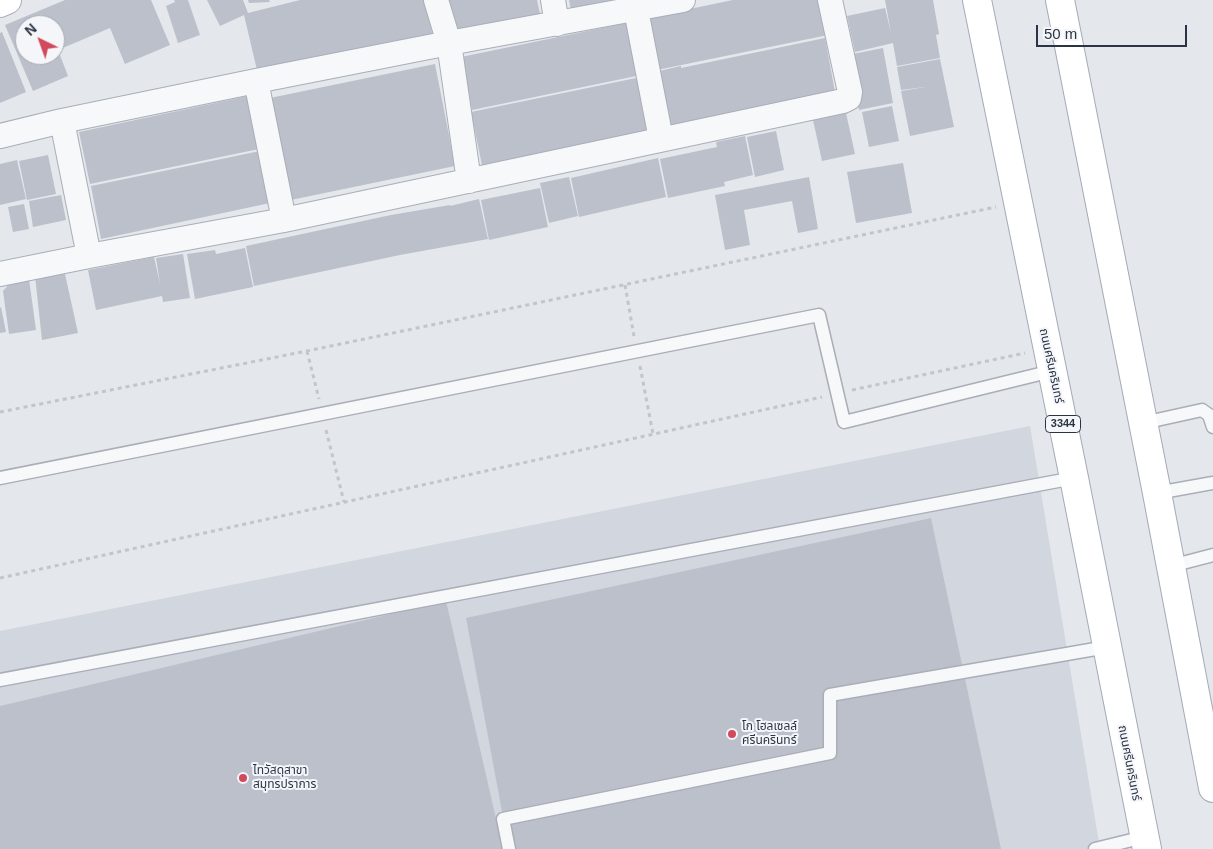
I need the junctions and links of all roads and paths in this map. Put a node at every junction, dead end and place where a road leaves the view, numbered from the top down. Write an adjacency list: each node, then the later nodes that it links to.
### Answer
1 (7, 0): 8 (main road)
2 (436, 0): 11 (street)
3 (553, 0): 10 (street)
4 (683, 0): 9 (street)
5 (830, 0): 15 (street)
6 (977, 0): 17 (main road, ถนนศรีนครินทร์ / 3344)
7 (1060, 0): 25 (main road)
8 (0, 3)
9 (636, 10): 10 (street); 15 (street)
10 (558, 24): 11 (street)
11 (449, 43): 12 (street); 16 (street)
12 (256, 81): 13 (street); 18 (street)
13 (62, 121): 14 (street); 19 (street)
14 (0, 136)
15 (661, 139): 16 (street)
16 (469, 181): 18 (street)
17 (1018, 202): 21 (main road, ถนนศรีนครินทร์ / 3344); 24 (path)
18 (284, 220): 19 (street)
19 (89, 256): 20 (street)
20 (0, 274)
21 (1050, 359): 22 (path); 27 (lane); 28 (main road, ถนนศรีนครินทร์ / 3344)
22 (845, 392)
23 (826, 396): 33 (path)
24 (0, 412)
25 (1142, 423): 26 (lane); 30 (main road)
26 (1213, 427)
27 (0, 478)
28 (1074, 478): 34 (main road, ถนนศรีนครินทร์ / 3344); 35 (lane)
29 (1213, 483): 30 (lane)
30 (1157, 493): 32 (main road)
31 (1213, 556): 32 (lane)
32 (1171, 566): 36 (main road)
33 (0, 578)
34 (1107, 647): 37 (main road, ถนนศรีนครินทร์ / 3344); 38 (lane)
35 (0, 680)
36 (1213, 788)
37 (1145, 843): 39 (lane)
38 (509, 849)
39 (1095, 849)

